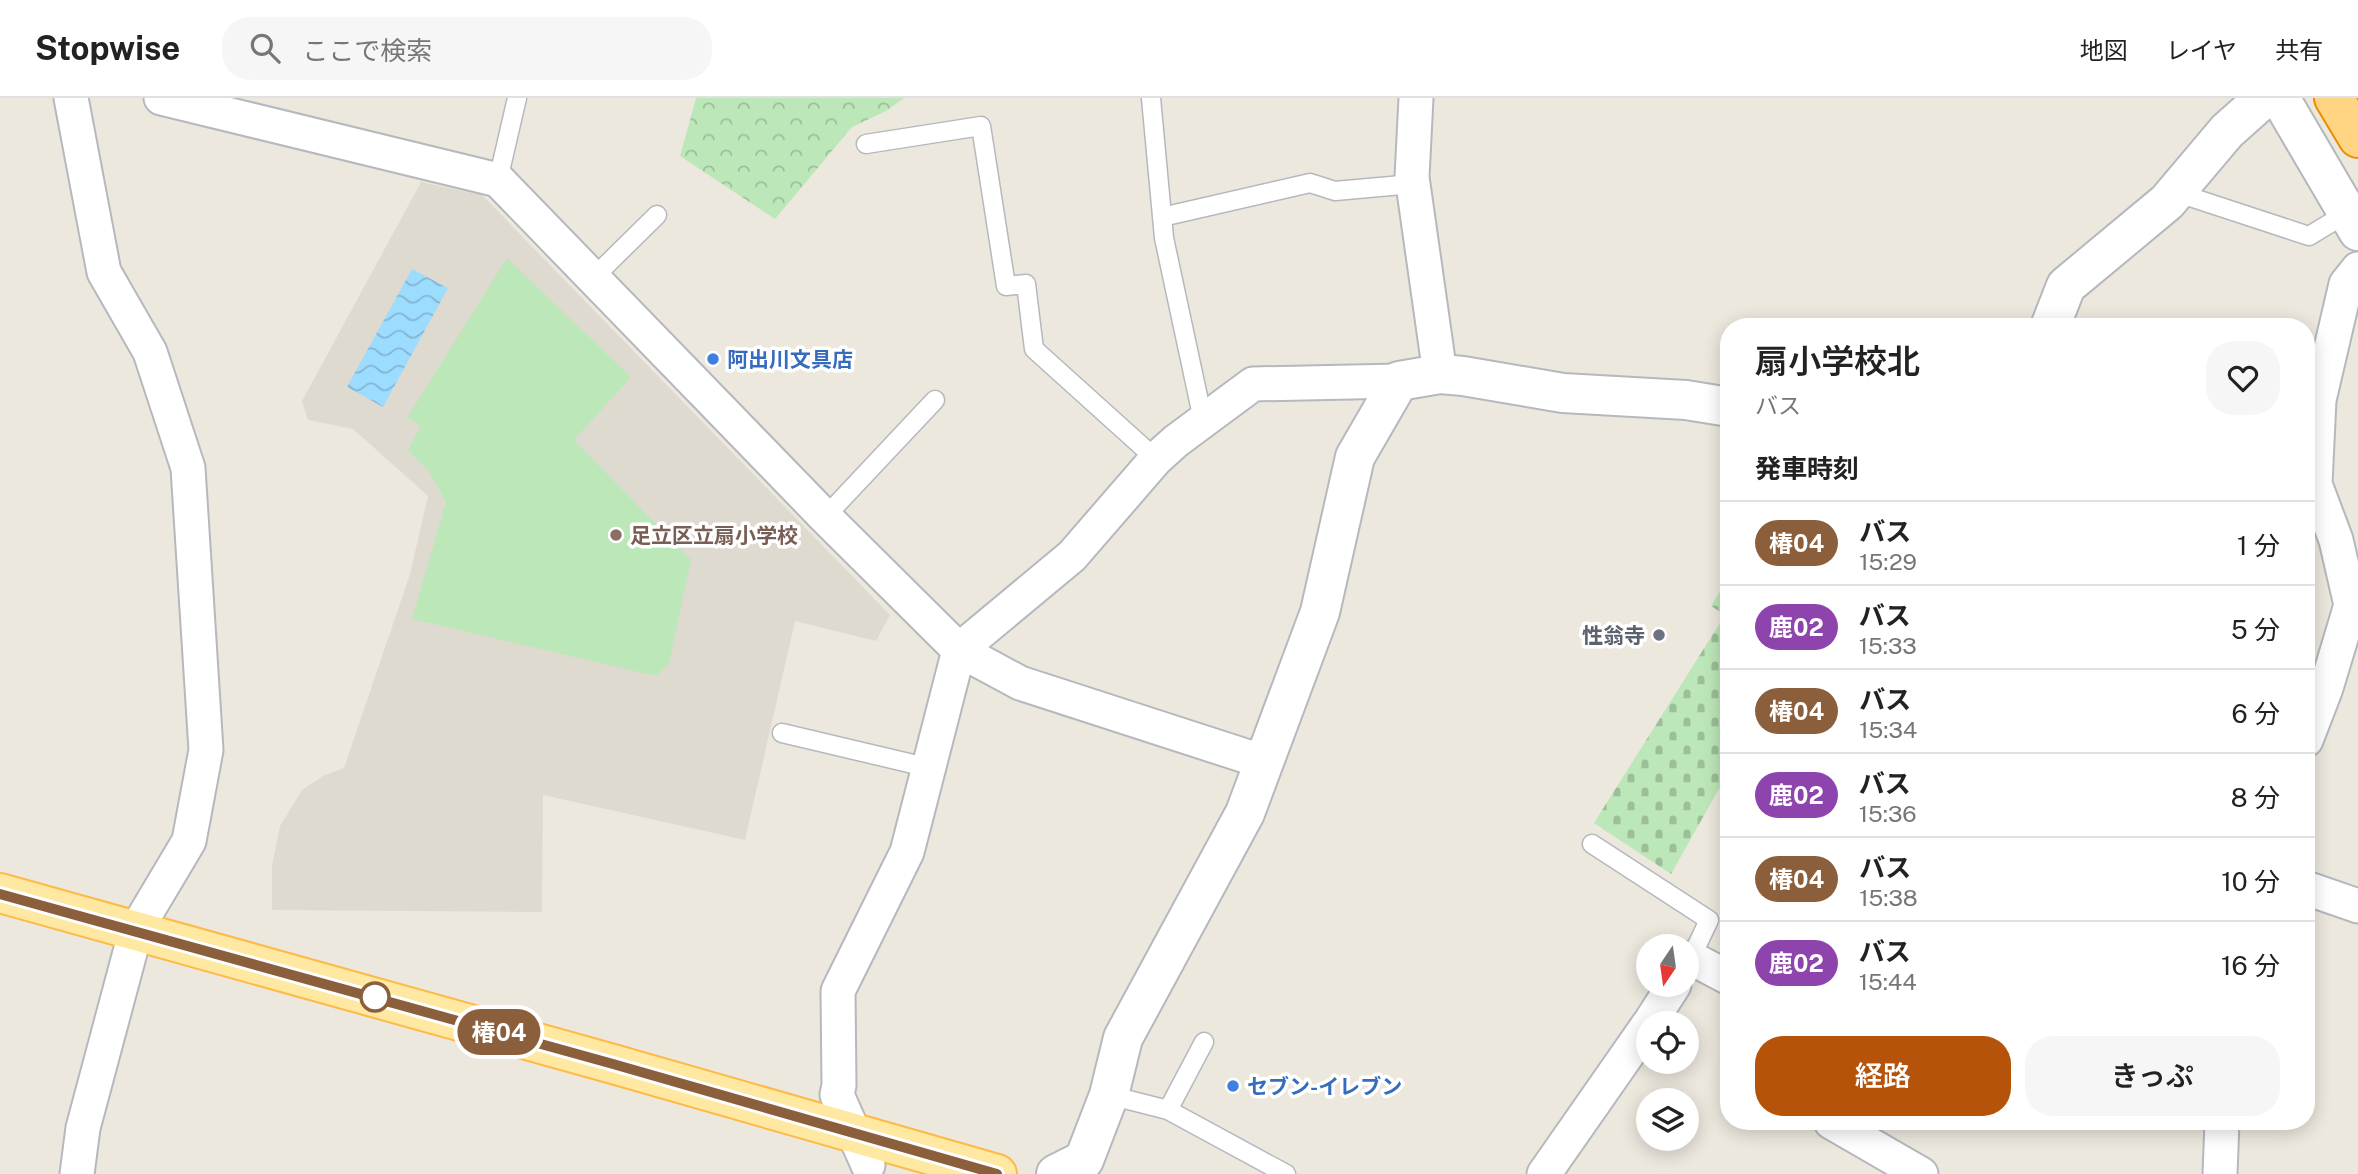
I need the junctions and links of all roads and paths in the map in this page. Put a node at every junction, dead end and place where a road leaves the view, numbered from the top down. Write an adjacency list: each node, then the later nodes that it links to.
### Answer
1 (71, 98): 38 (street)
2 (161, 98): 11 (street)
3 (517, 98): 11 (lane)
4 (1151, 98): 15 (lane)
5 (1416, 98): 12 (street)
6 (2264, 98): 13 (street)
7 (2280, 98): 16 (street)
8 (2334, 98): 9 (highway)
9 (2358, 138)
10 (866, 144): 25 (lane)
11 (498, 180): 18 (street)
12 (1413, 184): 15 (lane); 20 (street)
13 (2175, 192): 16 (lane); 19 (street)
14 (657, 215): 18 (lane)
15 (1162, 217): 24 (lane)
16 (2353, 222)
17 (2358, 269): 26 (street)
18 (592, 279): 28 (street)
19 (2058, 318)
20 (1440, 374): 21 (street); 23 (street)
21 (1399, 381): 24 (street); 32 (street)
22 (935, 400): 28 (lane)
23 (1720, 406)
24 (1203, 420): 25 (street)
25 (1156, 459): 29 (street)
26 (2315, 484)
27 (2315, 484): 30 (street)
28 (825, 517): 29 (street)
29 (959, 650): 32 (street); 33 (street)
30 (2315, 717)
31 (782, 733): 33 (lane)
32 (1264, 762): 44 (street)
33 (930, 768): 48 (street)
34 (1592, 844): 39 (lane)
35 (2315, 891): 37 (street)
36 (0, 894): 38 (main road)
37 (2358, 906)
38 (136, 930): 48 (main road); 49 (street)
39 (1699, 940)
40 (1699, 972): 41 (street)
41 (1720, 976)
42 (1204, 1042): 45 (lane)
43 (1636, 1043): 53 (street)
44 (1109, 1095): 45 (lane); 51 (street)
45 (1168, 1110): 52 (lane)
46 (1845, 1130): 54 (street)
47 (2222, 1130): 55 (street)
48 (863, 1157): 50 (main road)
49 (77, 1174)
50 (997, 1174)
51 (1056, 1174)
52 (1286, 1174)
53 (1544, 1174)
54 (1921, 1174)
55 (2220, 1174)

